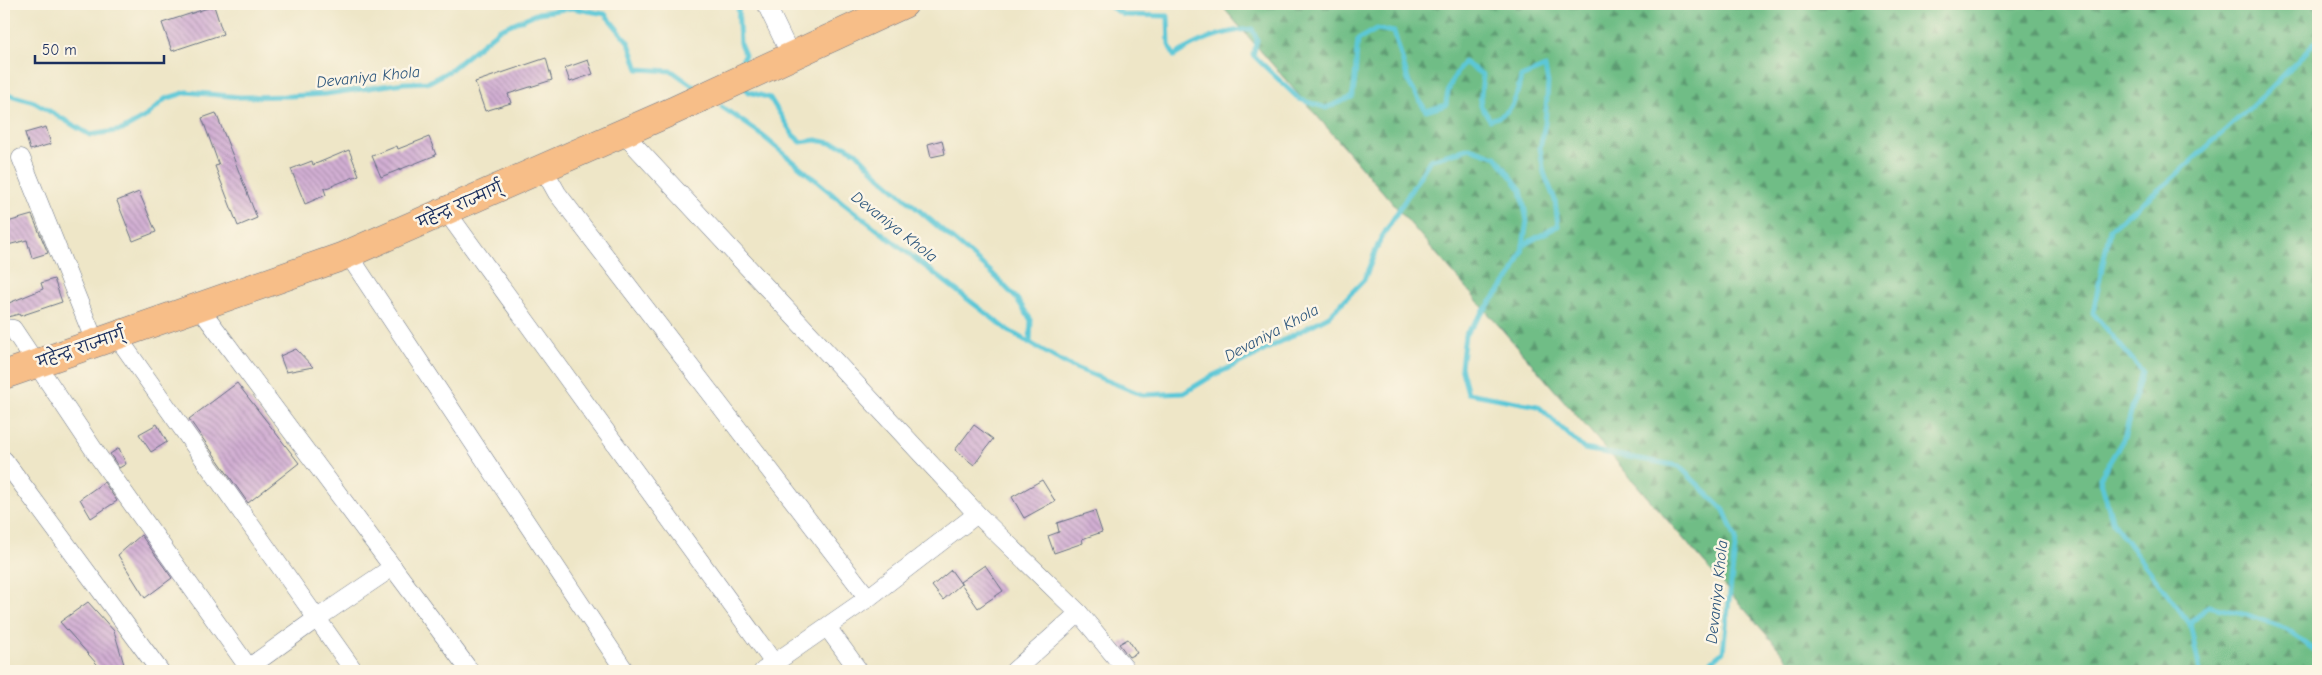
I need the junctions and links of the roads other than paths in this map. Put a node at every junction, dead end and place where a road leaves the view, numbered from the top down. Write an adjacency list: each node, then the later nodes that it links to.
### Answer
1 (766, 4): 3 (street)
2 (904, 4): 3 (highway, महेन्द्र राज्मार्ग्)
3 (791, 56): 4 (highway, महेन्द्र राज्मार्ग्)
4 (623, 133): 6 (highway, महेन्द्र राज्मार्ग्); 15 (street)
5 (21, 158): 11 (street)
6 (543, 168): 7 (highway, महेन्द्र राज्मार्ग्); 17 (street)
7 (446, 211): 8 (highway, महेन्द्र राज्मार्ग्); 21 (street)
8 (348, 254): 9 (highway, महेन्द्र राज्मार्ग्); 26 (street)
9 (198, 306): 11 (highway, महेन्द्र राज्मार्ग्); 16 (street)
10 (4, 328): 12 (street)
11 (105, 339): 12 (highway, महेन्द्र राज्मार्ग्); 19 (street)
12 (36, 363): 13 (highway, महेन्द्र राज्मार्ग्); 22 (street)
13 (4, 375)
14 (4, 460): 23 (street)
15 (977, 514): 17 (street); 18 (street)
16 (393, 567): 19 (street); 25 (street)
17 (868, 598): 20 (street)
18 (1079, 613): 28 (street); 29 (street)
19 (316, 619): 22 (street); 24 (street)
20 (827, 627): 21 (street); 27 (street)
21 (769, 667)
22 (248, 670)
23 (160, 671)
24 (354, 671)
25 (470, 671)
26 (625, 671)
27 (859, 671)
28 (1014, 671)
29 (1127, 671)

